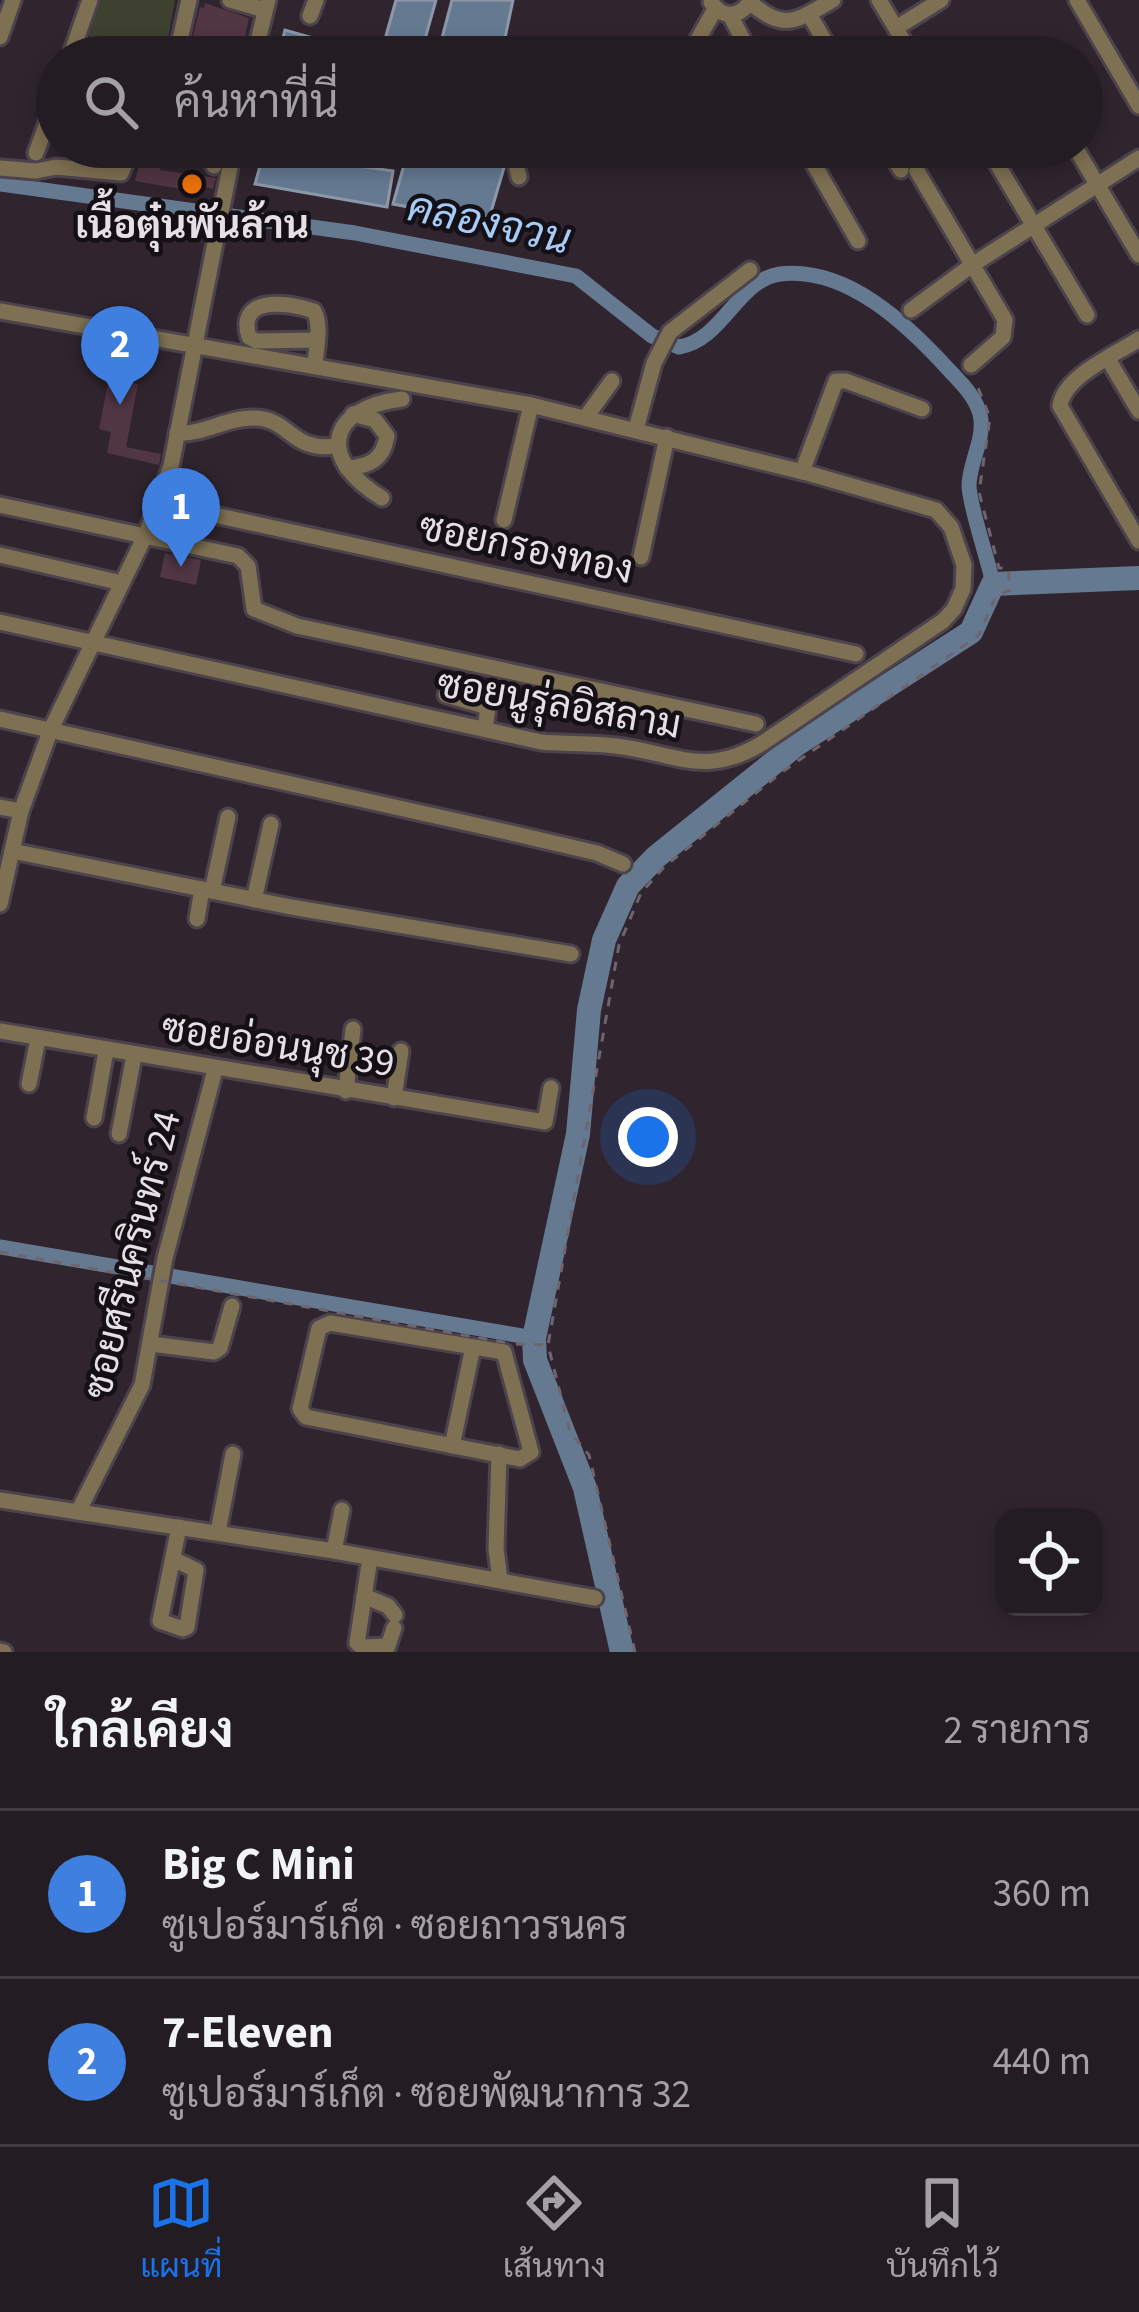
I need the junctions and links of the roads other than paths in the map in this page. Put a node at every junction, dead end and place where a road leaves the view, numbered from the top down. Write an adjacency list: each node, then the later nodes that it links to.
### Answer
1 (13, 0): 22 (street)
2 (90, 0): 14 (street)
3 (189, 0): 15 (street)
4 (230, 0): 10 (street)
5 (833, 0): 12 (street)
6 (879, 0): 13 (street)
7 (940, 0): 13 (street)
8 (1077, 0): 21 (street)
9 (750, 1): 11 (street); 12 (street)
10 (267, 5): 16 (street)
11 (719, 8): 17 (street); 18 (street)
12 (809, 14): 19 (street)
13 (896, 28): 20 (street)
14 (78, 36)
15 (181, 36)
16 (259, 36)
17 (701, 36)
18 (738, 36)
19 (822, 36)
20 (901, 36)
21 (1098, 36)
22 (0, 37)
23 (1103, 44): 24 (street)
24 (1139, 106)
25 (1139, 158): 37 (street)
26 (0, 168): 27 (street)
27 (48, 168)
28 (75, 168): 29 (street)
29 (124, 168)
30 (229, 168): 48 (street)
31 (517, 168): 36 (street)
32 (816, 168): 39 (street)
33 (906, 168): 41 (street)
34 (999, 168): 38 (street)
35 (1087, 168): 37 (street)
36 (519, 177)
37 (1096, 185): 38 (street); 40 (street)
38 (1034, 226): 41 (street); 45 (street)
39 (858, 241)
40 (1139, 255)
41 (972, 265): 44 (street); 51 (street)
42 (750, 269): 59 (street)
43 (0, 310): 48 (street)
44 (911, 310)
45 (1087, 315)
46 (1139, 339): 49 (street)
47 (317, 340): 47 (street); 50 (street)
48 (196, 344): 50 (street); 60 (street)
49 (1108, 359): 56 (street); 72 (street)
50 (315, 365): 54 (street)
51 (971, 365)
52 (612, 381): 58 (street)
53 (402, 399): 57 (street)
54 (531, 405): 58 (street); 70 (street)
55 (922, 409): 64 (street)
56 (1139, 410)
57 (353, 414): 62 (street); 63 (street)
58 (586, 417): 59 (street)
59 (636, 430): 61 (street)
60 (177, 433): 62 (street); 65 (street)
61 (667, 437): 64 (street); 74 (street)
62 (336, 446): 63 (street)
63 (347, 468): 66 (street)
64 (802, 472): 83 (street, ซอยนูรุ่ลอิสลาม)
65 (164, 489): 68 (street); 69 (street)
66 (382, 498)
67 (0, 505): 71 (street)
68 (182, 508): 69 (street, ซอยกรองทอง); 78 (street, ซอยกรองทอง)
69 (155, 510): 71 (street)
70 (505, 520)
71 (146, 534): 75 (street); 81 (street)
72 (1139, 542)
73 (0, 555): 75 (street)
74 (641, 557)
75 (122, 583): 77 (street)
76 (0, 622): 77 (street, ซอยนูรุ่ลอิสลาม)
77 (92, 640): 82 (street); 83 (street, ซอยนูรุ่ลอิสลาม)
78 (856, 654)
79 (446, 695): 83 (street)
80 (0, 718): 82 (street)
81 (756, 724)
82 (51, 729): 85 (street); 89 (street)
83 (485, 729)
84 (0, 807): 85 (street)
85 (21, 811): 88 (street)
86 (228, 817): 90 (street)
87 (271, 824): 92 (street)
88 (12, 851): 90 (street); 91 (street)
89 (623, 864)
90 (207, 890): 92 (street); 93 (street)
91 (0, 898)
92 (254, 900): 94 (street)
93 (196, 919)
94 (571, 954)
95 (353, 1029): 104 (street)
96 (0, 1031): 97 (street, ซอยอ่อนนุช 39)
97 (38, 1039): 98 (street, ซอยอ่อนนุช 39); 102 (street)
98 (106, 1051): 100 (street, ซอยอ่อนนุช 39); 106 (street)
99 (401, 1052): 105 (street)
100 (134, 1056): 101 (street, ซอยอ่อนนุช 39); 107 (street)
101 (215, 1070): 104 (street, ซอยอ่อนนุช 39); 109 (street, ซอยศรีนครินทร์ 24)
102 (29, 1084)
103 (551, 1088): 105 (street, ซอยอ่อนนุช 39)
104 (346, 1090): 105 (street, ซอยอ่อนนุช 39)
105 (394, 1098)
106 (94, 1118)
107 (119, 1134)
108 (232, 1306): 109 (street)
109 (151, 1344): 116 (street, ซอยศรีนครินทร์ 24)
110 (473, 1347): 111 (street); 111 (street); 113 (street)
111 (452, 1445): 113 (street)
112 (233, 1454): 118 (street)
113 (500, 1454): 122 (street)
114 (0, 1501): 116 (street)
115 (342, 1510): 119 (street)
116 (78, 1512): 117 (street)
117 (179, 1527): 118 (street); 121 (street)
118 (218, 1532): 119 (street)
119 (334, 1551): 120 (street)
120 (370, 1558): 122 (street); 123 (street)
121 (173, 1559)
122 (500, 1580): 124 (street)
123 (364, 1596): 123 (street)
124 (596, 1598)

